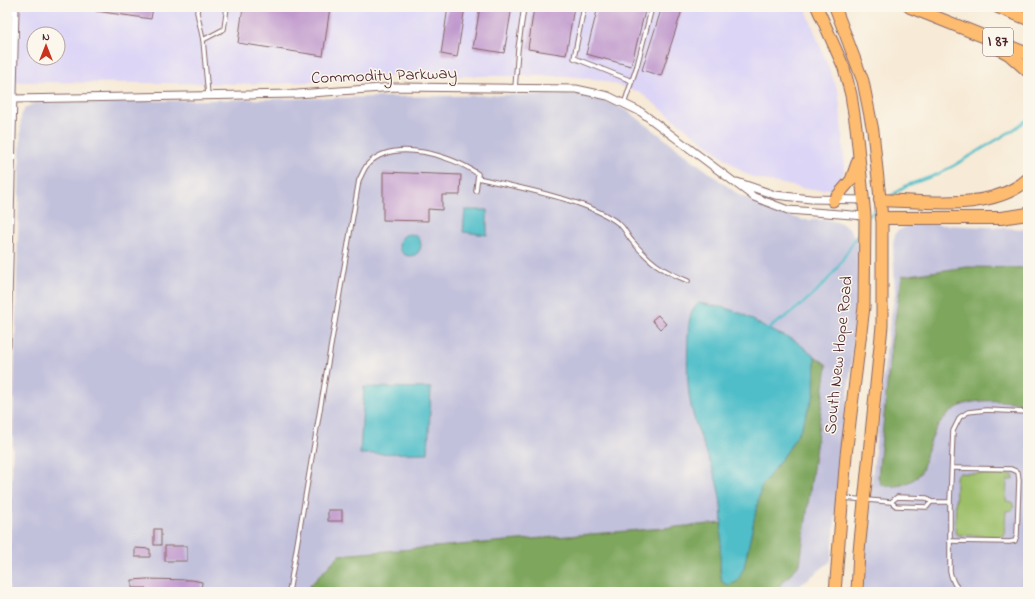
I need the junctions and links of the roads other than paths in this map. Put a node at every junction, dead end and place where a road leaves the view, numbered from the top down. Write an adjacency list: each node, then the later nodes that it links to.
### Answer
1 (198, 7): 13 (lane)
2 (227, 7): 13 (lane)
3 (524, 7): 17 (lane)
4 (584, 7): 16 (lane)
5 (652, 7): 16 (lane)
6 (910, 7): 12 (highway, I 87)
7 (998, 7): 11 (highway, I 87)
8 (15, 8): 19 (street)
9 (819, 10): 22 (main road, South New Hope Road)
10 (837, 10): 30 (main road)
11 (1028, 19)
12 (968, 31): 14 (highway, I 87); 15 (highway)
13 (203, 40): 18 (lane)
14 (1028, 54)
15 (1028, 71)
16 (632, 81): 20 (lane)
17 (515, 88): 18 (street, Commodity Parkway); 20 (street, Commodity Parkway)
18 (208, 95): 19 (street, Commodity Parkway)
19 (12, 98): 21 (street)
20 (624, 104): 24 (street, Commodity Parkway)
21 (10, 126): 26 (street)
22 (859, 158): 28 (main road); 29 (main road, South New Hope Road)
23 (478, 178): 27 (lane); 34 (lane); 44 (lane)
24 (729, 179): 28 (street, Commodity Parkway); 32 (street, Commodity Parkway)
25 (1028, 179): 30 (highway)
26 (8, 189): 35 (street)
27 (476, 191)
28 (833, 200): 29 (street, Commodity Parkway)
29 (863, 200): 30 (main road); 32 (main road, South New Hope Road)
30 (880, 200): 33 (main road)
31 (1028, 214): 33 (highway)
32 (865, 216): 33 (main road); 38 (main road, South New Hope Road)
33 (882, 218): 39 (main road)
34 (688, 281)
35 (7, 345)
36 (1028, 412): 37 (lane)
37 (952, 468): 42 (lane); 43 (lane)
38 (842, 498): 39 (lane); 45 (main road, South New Hope Road)
39 (865, 500): 40 (lane); 46 (main road)
40 (892, 502): 41 (lane); 41 (lane)
41 (931, 502): 42 (lane)
42 (950, 502): 43 (lane)
43 (950, 541): 47 (lane)
44 (289, 592)
45 (835, 592)
46 (857, 592)
47 (964, 592)

